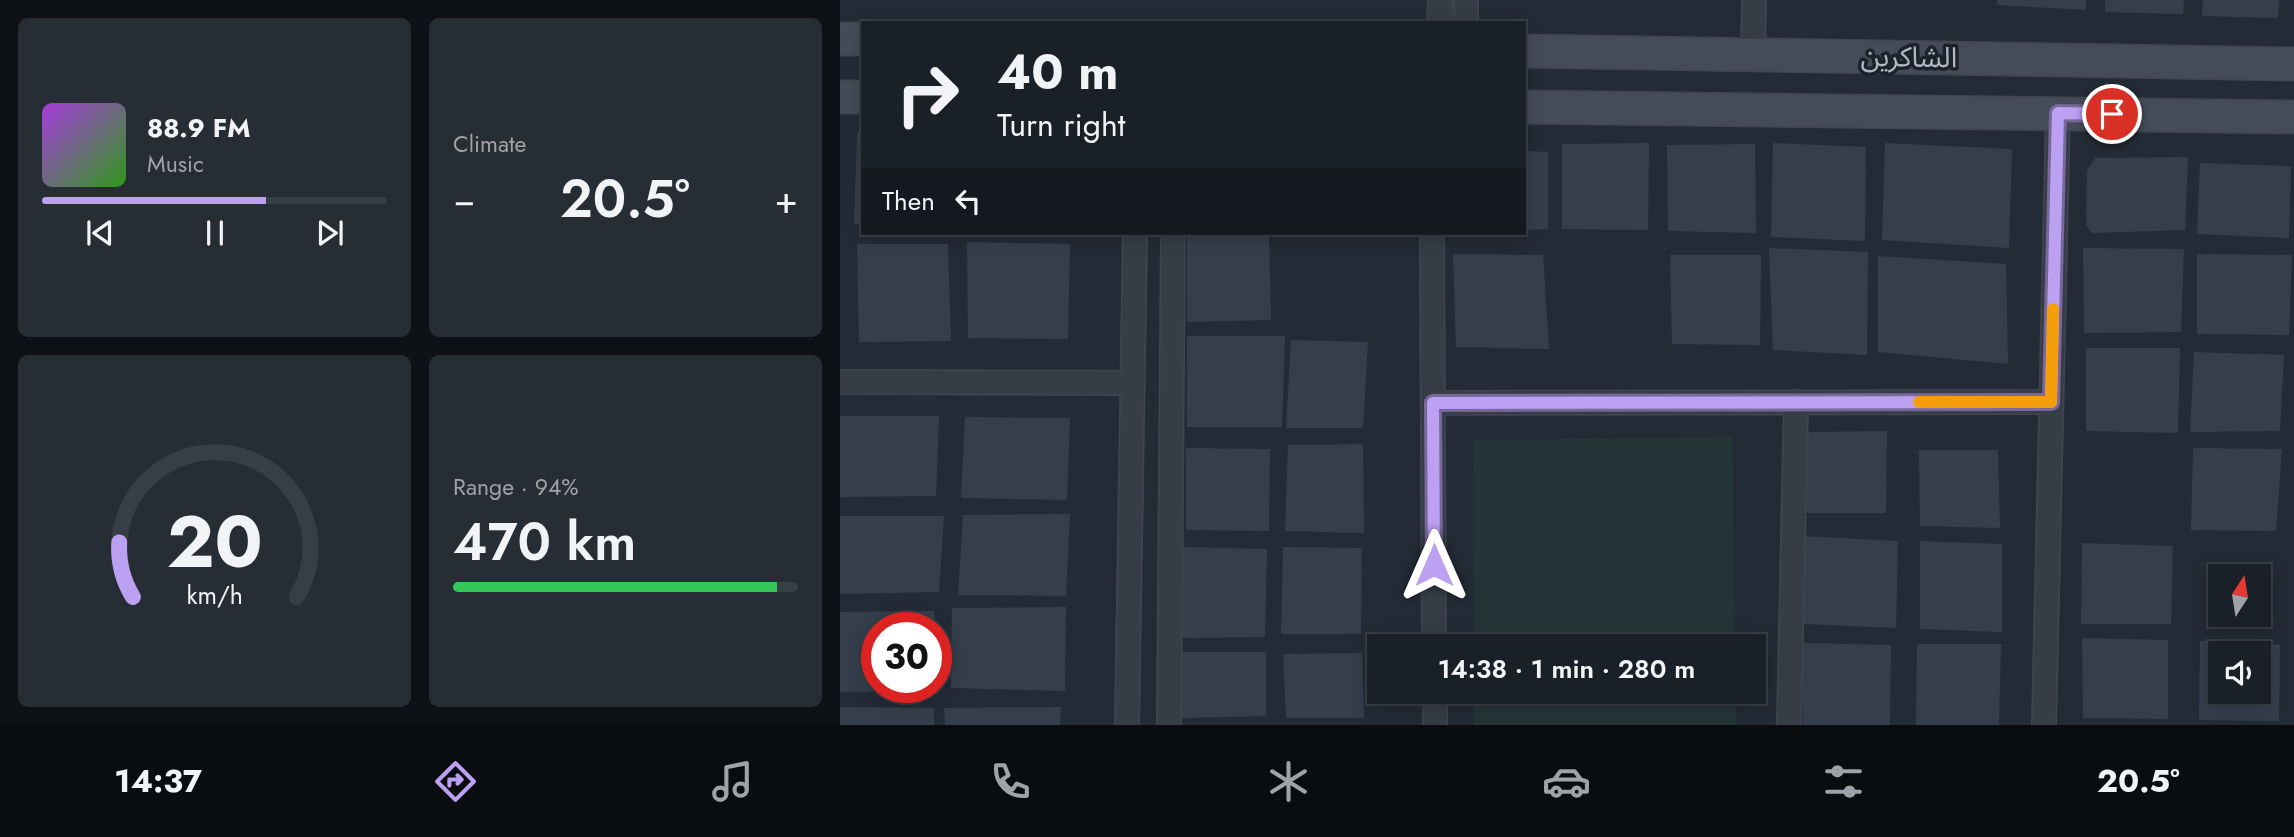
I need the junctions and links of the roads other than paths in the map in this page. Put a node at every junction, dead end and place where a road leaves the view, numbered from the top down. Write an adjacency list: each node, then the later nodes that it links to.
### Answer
1 (1440, 0): 5 (street)
2 (1466, 0): 6 (street)
3 (1754, 0): 10 (street)
4 (1769, 0): 10 (street)
5 (1439, 21)
6 (1466, 21)
7 (840, 39): 8 (street)
8 (861, 40)
9 (1526, 51): 10 (street, الشاكرين)
10 (1760, 55): 11 (street, الشاكرين)
11 (2283, 64): 16 (street)
12 (840, 97): 13 (street)
13 (861, 97)
14 (1526, 107): 15 (street, الشاكرين)
15 (2058, 113): 16 (street, الشاكرين); 23 (street)
16 (2283, 116)
17 (1135, 235): 21 (street)
18 (1173, 235): 28 (street)
19 (1432, 235): 24 (street)
20 (840, 382): 21 (street)
21 (1133, 383): 27 (street)
22 (1796, 402): 23 (street); 24 (street); 30 (street)
23 (2051, 402): 31 (street)
24 (1433, 403): 25 (street)
25 (1434, 634)
26 (1434, 704): 29 (street)
27 (1127, 725)
28 (1169, 725)
29 (1435, 725)
30 (1789, 725)
31 (2044, 725)

